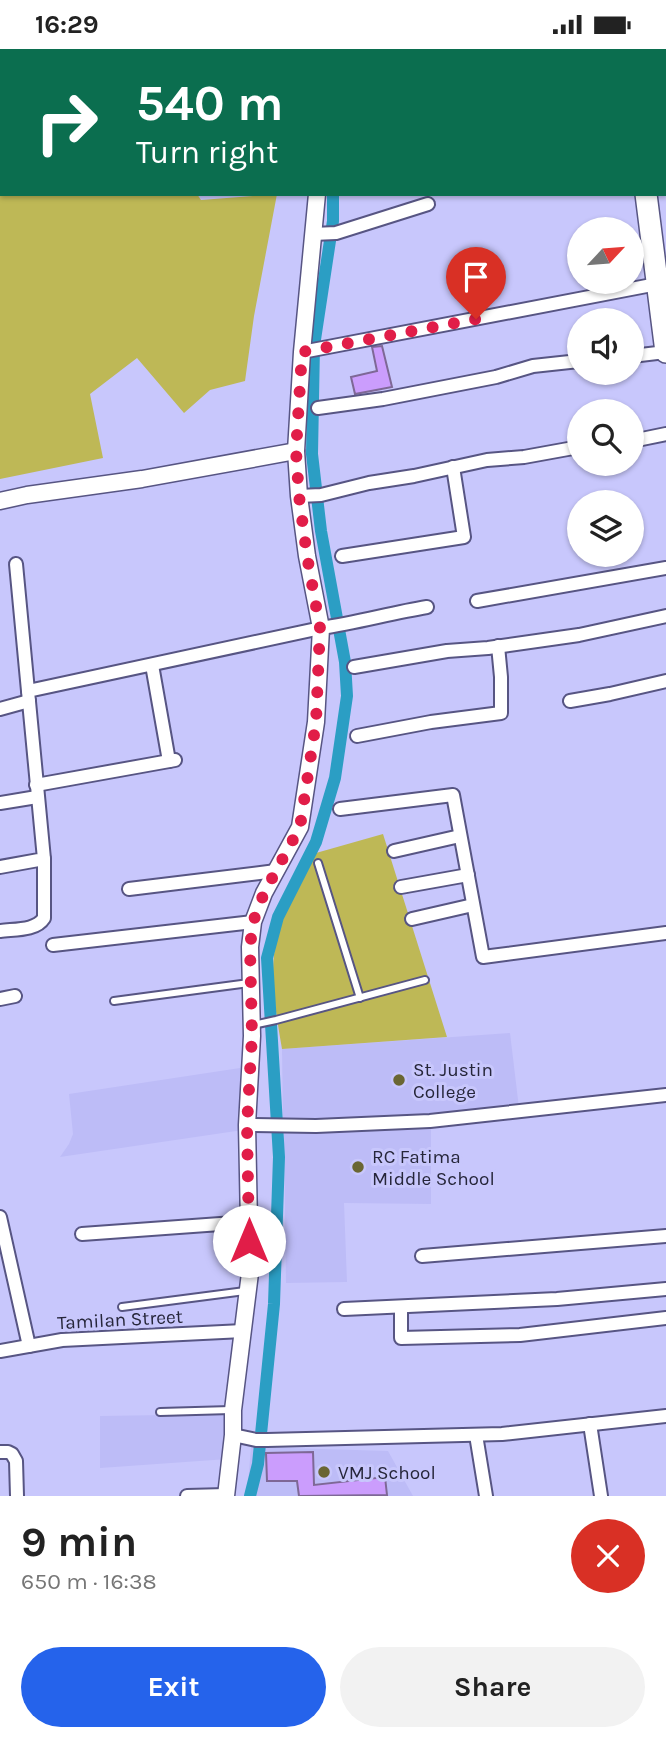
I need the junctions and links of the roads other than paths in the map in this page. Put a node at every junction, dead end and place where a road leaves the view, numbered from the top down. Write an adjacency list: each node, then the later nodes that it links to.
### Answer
1 (317, 196): 4 (main road)
2 (646, 196): 5 (highway)
3 (428, 204): 4 (street)
4 (325, 234): 6 (main road)
5 (657, 284): 6 (street); 7 (highway)
6 (311, 350): 10 (main road)
7 (666, 352): 8 (street)
8 (644, 355)
9 (567, 362): 10 (street)
10 (308, 407): 14 (main road)
11 (666, 434): 12 (street)
12 (644, 439)
13 (567, 449): 15 (street)
14 (296, 451): 16 (main road); 17 (main road)
15 (453, 467): 16 (street); 18 (street)
16 (311, 496): 24 (main road)
17 (0, 501)
18 (342, 556)
19 (16, 564): 29 (street)
20 (666, 568): 21 (street)
21 (477, 601)
22 (427, 607): 24 (street)
23 (666, 615): 25 (street)
24 (333, 627): 26 (street); 41 (main road)
25 (498, 646): 27 (street); 32 (street)
26 (152, 665): 29 (street); 33 (street)
27 (354, 667)
28 (666, 681): 30 (street)
29 (29, 696): 31 (street); 33 (street)
30 (570, 701)
31 (0, 709)
32 (357, 736)
33 (37, 791): 34 (street); 38 (street)
34 (0, 803)
35 (340, 809): 36 (street)
36 (460, 836): 37 (street); 42 (street)
37 (394, 851)
38 (44, 859): 40 (street); 48 (street)
39 (318, 863): 54 (lane)
40 (0, 867)
41 (276, 871): 44 (street); 47 (main road)
42 (468, 875): 43 (street); 45 (street)
43 (401, 887)
44 (129, 888)
45 (473, 905): 46 (street); 49 (street)
46 (412, 919)
47 (253, 922): 50 (street); 52 (main road)
48 (0, 931)
49 (666, 933)
50 (53, 944)
51 (425, 980): 54 (lane)
52 (251, 983): 56 (lane); 57 (main road)
53 (15, 996): 55 (street)
54 (360, 998): 57 (lane)
55 (0, 999)
56 (114, 1001)
57 (257, 1024): 59 (main road)
58 (666, 1095): 59 (street)
59 (247, 1125): 61 (main road)
60 (0, 1217): 72 (street)
61 (248, 1222): 62 (street); 66 (main road)
62 (82, 1234)
63 (666, 1235): 64 (street)
64 (422, 1256)
65 (666, 1289): 68 (street)
66 (247, 1291): 67 (lane); 71 (main road)
67 (122, 1307)
68 (401, 1307): 69 (street); 70 (street)
69 (344, 1309)
70 (666, 1318)
71 (243, 1331): 72 (street, Tamilan Street); 74 (main road)
72 (29, 1346): 73 (street, Tamilan Street)
73 (0, 1351)
74 (233, 1410): 75 (lane); 78 (main road)
75 (160, 1412)
76 (666, 1416): 77 (street)
77 (590, 1424): 79 (street); 85 (street)
78 (233, 1435): 79 (street); 81 (main road)
79 (476, 1435): 84 (street)
80 (0, 1452): 82 (street)
81 (226, 1495): 83 (street)
82 (18, 1496)
83 (187, 1496)
84 (486, 1496)
85 (601, 1496)

